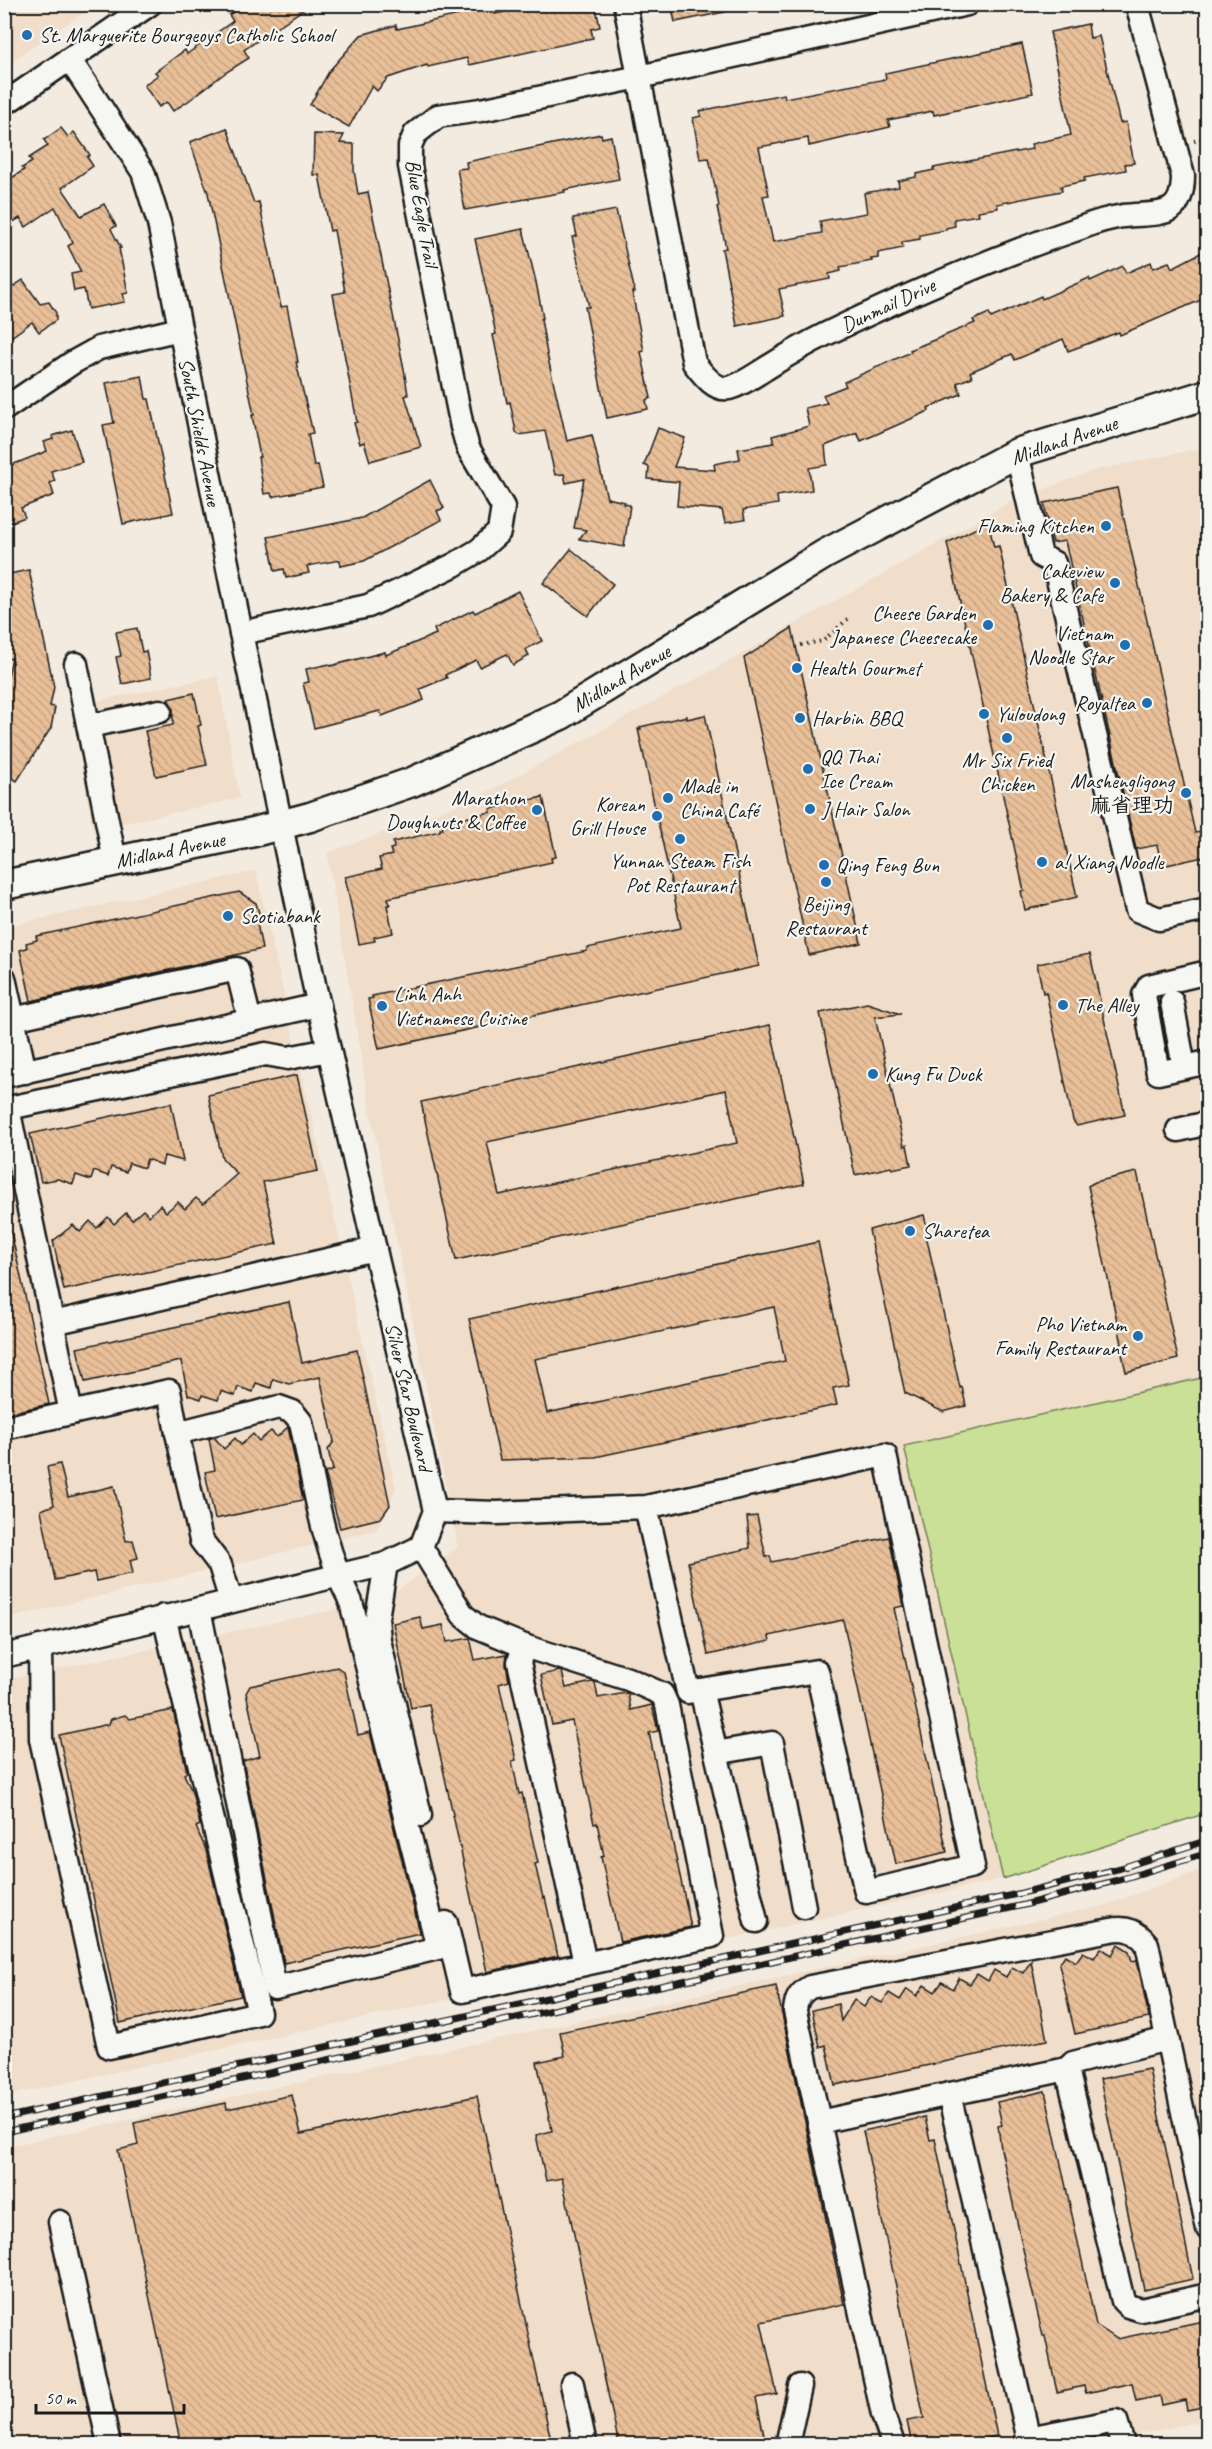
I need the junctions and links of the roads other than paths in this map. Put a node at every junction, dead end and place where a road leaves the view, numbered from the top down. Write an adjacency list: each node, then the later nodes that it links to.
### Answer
1 (150, 4): 5 (street)
2 (625, 4): 6 (street)
3 (967, 4): 6 (street, Blue Eagle Trail)
4 (1137, 4): 6 (street, Dunmail Drive)
5 (70, 60): 7 (street); 8 (street, South Shields Avenue)
6 (639, 77): 12 (street, Blue Eagle Trail)
7 (4, 104)
8 (180, 329): 10 (street); 12 (street, South Shields Avenue)
9 (1208, 394): 11 (main road, Midland Avenue)
10 (4, 409)
11 (1017, 453): 16 (main road, Midland Avenue); 19 (street)
12 (241, 633): 16 (street, South Shields Avenue)
13 (76, 664): 15 (street)
14 (160, 711): 15 (street)
15 (89, 726): 17 (street)
16 (281, 824): 17 (main road, Midland Avenue); 23 (street, Silver Star Boulevard)
17 (115, 861): 18 (main road, Midland Avenue)
18 (4, 885)
19 (1208, 909)
20 (1204, 973): 28 (street)
21 (4, 978): 24 (street)
22 (1172, 1002): 28 (street)
23 (319, 1005): 25 (street); 26 (street, Silver Star Boulevard)
24 (14, 1019): 25 (street); 29 (street)
25 (250, 1021): 29 (street)
26 (329, 1050): 30 (street); 33 (street, Silver Star Boulevard)
27 (1208, 1062): 28 (street)
28 (1184, 1067)
29 (14, 1074)
30 (6, 1108): 34 (street)
31 (1208, 1123): 32 (street)
32 (1178, 1130)
33 (375, 1250): 34 (street); 39 (street, Silver Star Boulevard)
34 (53, 1323): 35 (street)
35 (71, 1413): 36 (street); 37 (street)
36 (4, 1428)
37 (177, 1433): 42 (street); 43 (street)
38 (646, 1507): 39 (street); 49 (street); 49 (street)
39 (435, 1511): 40 (street)
40 (421, 1547): 41 (street); 46 (street)
41 (386, 1564): 42 (street); 53 (street)
42 (336, 1574): 43 (street); 44 (street)
43 (231, 1601): 44 (street)
44 (198, 1609): 45 (street)
45 (164, 1616): 47 (street); 47 (street)
46 (524, 1646): 53 (street); 53 (street)
47 (40, 1647): 48 (street)
48 (4, 1656)
49 (701, 1690): 50 (street)
50 (716, 1754): 51 (street); 52 (street)
51 (804, 1907)
52 (756, 1921)
53 (585, 1963)
54 (1167, 2039): 55 (street); 57 (street); 59 (street)
55 (1067, 2069): 56 (street); 60 (street)
56 (949, 2094): 57 (street); 63 (street)
57 (819, 2122): 67 (street)
58 (60, 2222): 64 (street)
59 (1208, 2229)
60 (1208, 2295)
61 (572, 2384): 65 (street)
62 (800, 2386): 66 (street)
63 (1029, 2441): 68 (street)
64 (109, 2445)
65 (585, 2445)
66 (790, 2445)
67 (893, 2445)
68 (1123, 2445)

